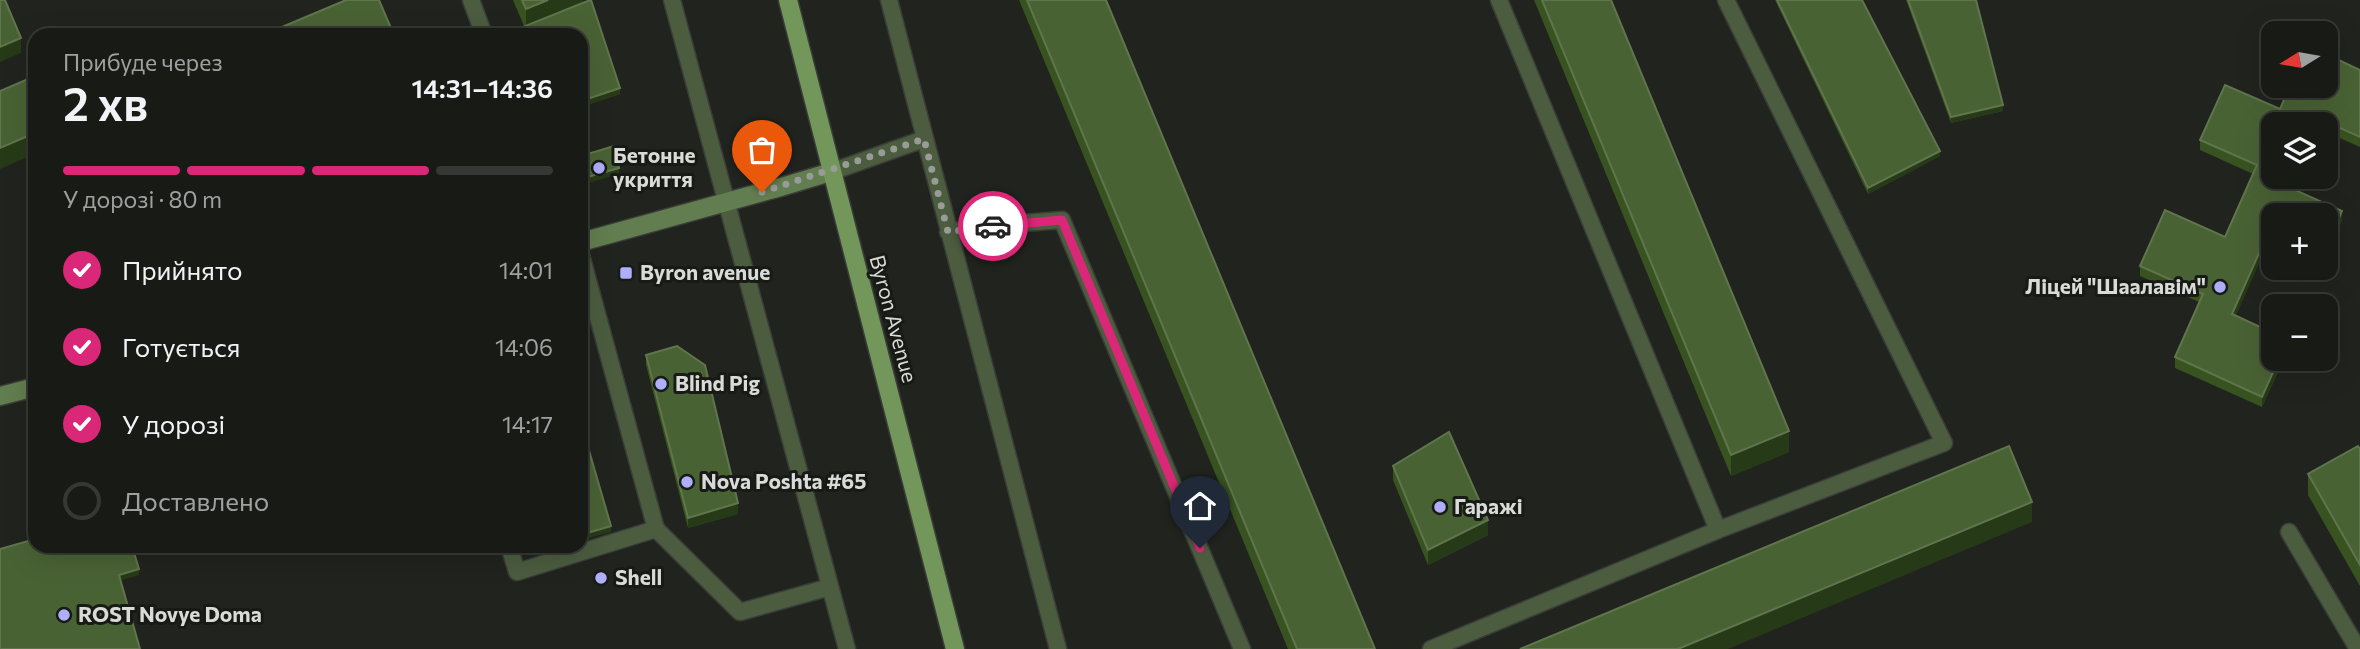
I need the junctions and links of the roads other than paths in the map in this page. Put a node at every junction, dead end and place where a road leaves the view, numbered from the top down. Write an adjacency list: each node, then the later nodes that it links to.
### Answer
1 (471, 0): 7 (lane)
2 (672, 0): 10 (lane)
3 (788, 0): 9 (main road, Byron Avenue)
4 (889, 0): 8 (lane)
5 (1499, 0): 17 (lane)
6 (1726, 0): 17 (lane)
7 (481, 28)
8 (924, 139): 9 (lane); 11 (lane)
9 (831, 172): 10 (main road); 24 (main road, Byron Avenue)
10 (725, 203): 12 (main road); 22 (lane)
11 (948, 232): 25 (lane); 26 (lane)
12 (588, 240)
13 (588, 281): 16 (lane)
14 (28, 389): 15 (main road)
15 (0, 396)
16 (656, 529): 19 (lane); 22 (lane)
17 (1718, 530): 27 (lane)
18 (2289, 532): 28 (lane)
19 (588, 550)
20 (511, 553): 21 (lane)
21 (578, 553)
22 (831, 587): 23 (lane)
23 (847, 649)
24 (955, 649)
25 (1058, 649)
26 (1242, 649)
27 (1431, 649)
28 (2358, 649)

